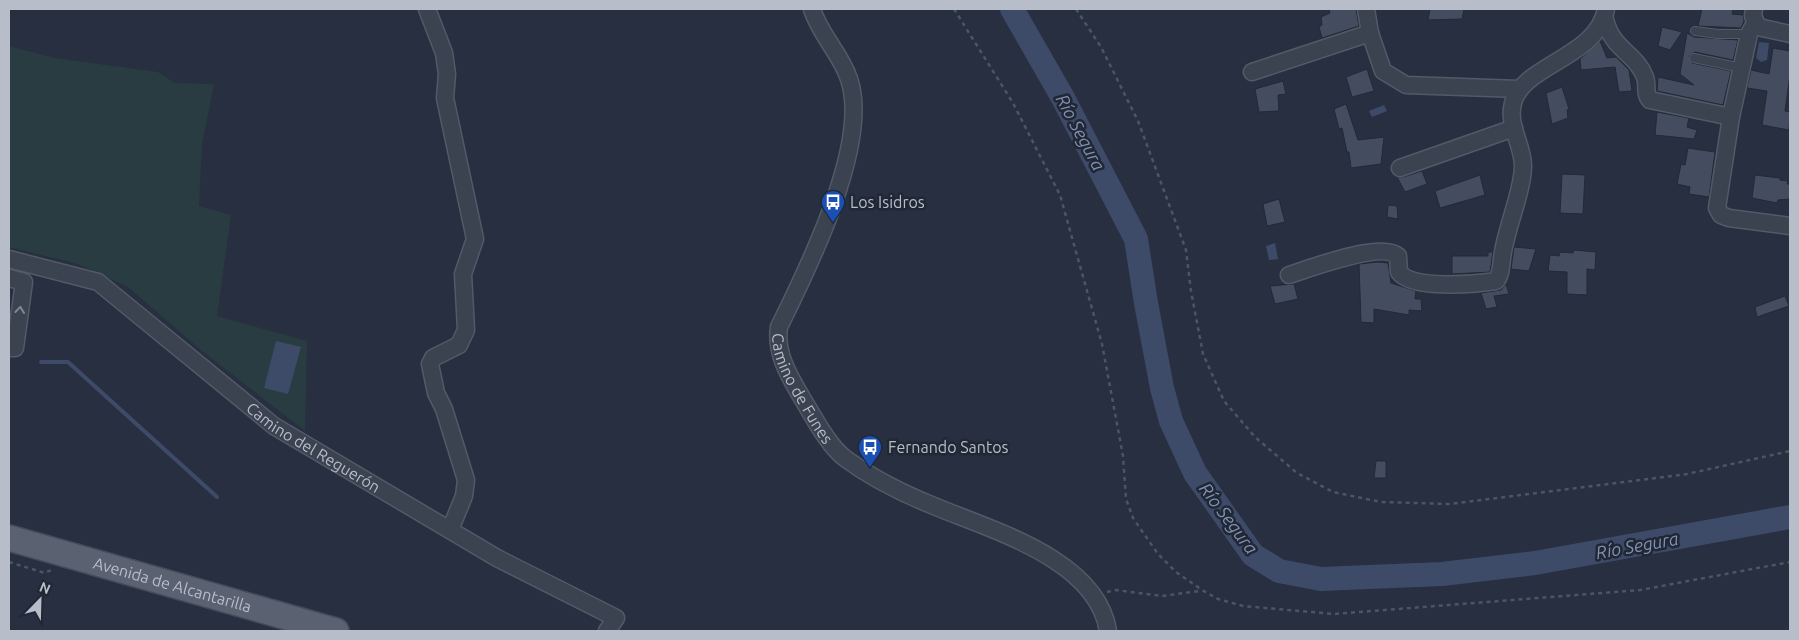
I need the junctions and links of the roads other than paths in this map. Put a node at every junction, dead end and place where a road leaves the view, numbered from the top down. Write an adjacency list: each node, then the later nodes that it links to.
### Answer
1 (427, 9): 21 (street)
2 (812, 9): 25 (street, Camino de Funes)
3 (1366, 9): 7 (street)
4 (1606, 14): 12 (street); 13 (street)
5 (1753, 22): 6 (lane); 8 (street); 10 (street)
6 (1696, 31)
7 (1370, 33): 11 (street); 12 (street)
8 (1790, 34)
9 (1694, 58): 10 (lane)
10 (1742, 68): 13 (street)
11 (1252, 72)
12 (1519, 89): 14 (street)
13 (1731, 117): 16 (street)
14 (1514, 128): 15 (street); 18 (street)
15 (1400, 168)
16 (1790, 226)
17 (9, 259): 21 (street, Camino del Reguerón)
18 (1289, 274)
19 (9, 278): 20 (street, one-way to 19)
20 (9, 348)
21 (450, 530): 24 (street, Camino del Reguerón)
22 (9, 538): 23 (main road, Avenida de Alcantarilla)
23 (336, 631)
24 (606, 631)
25 (1108, 631)

